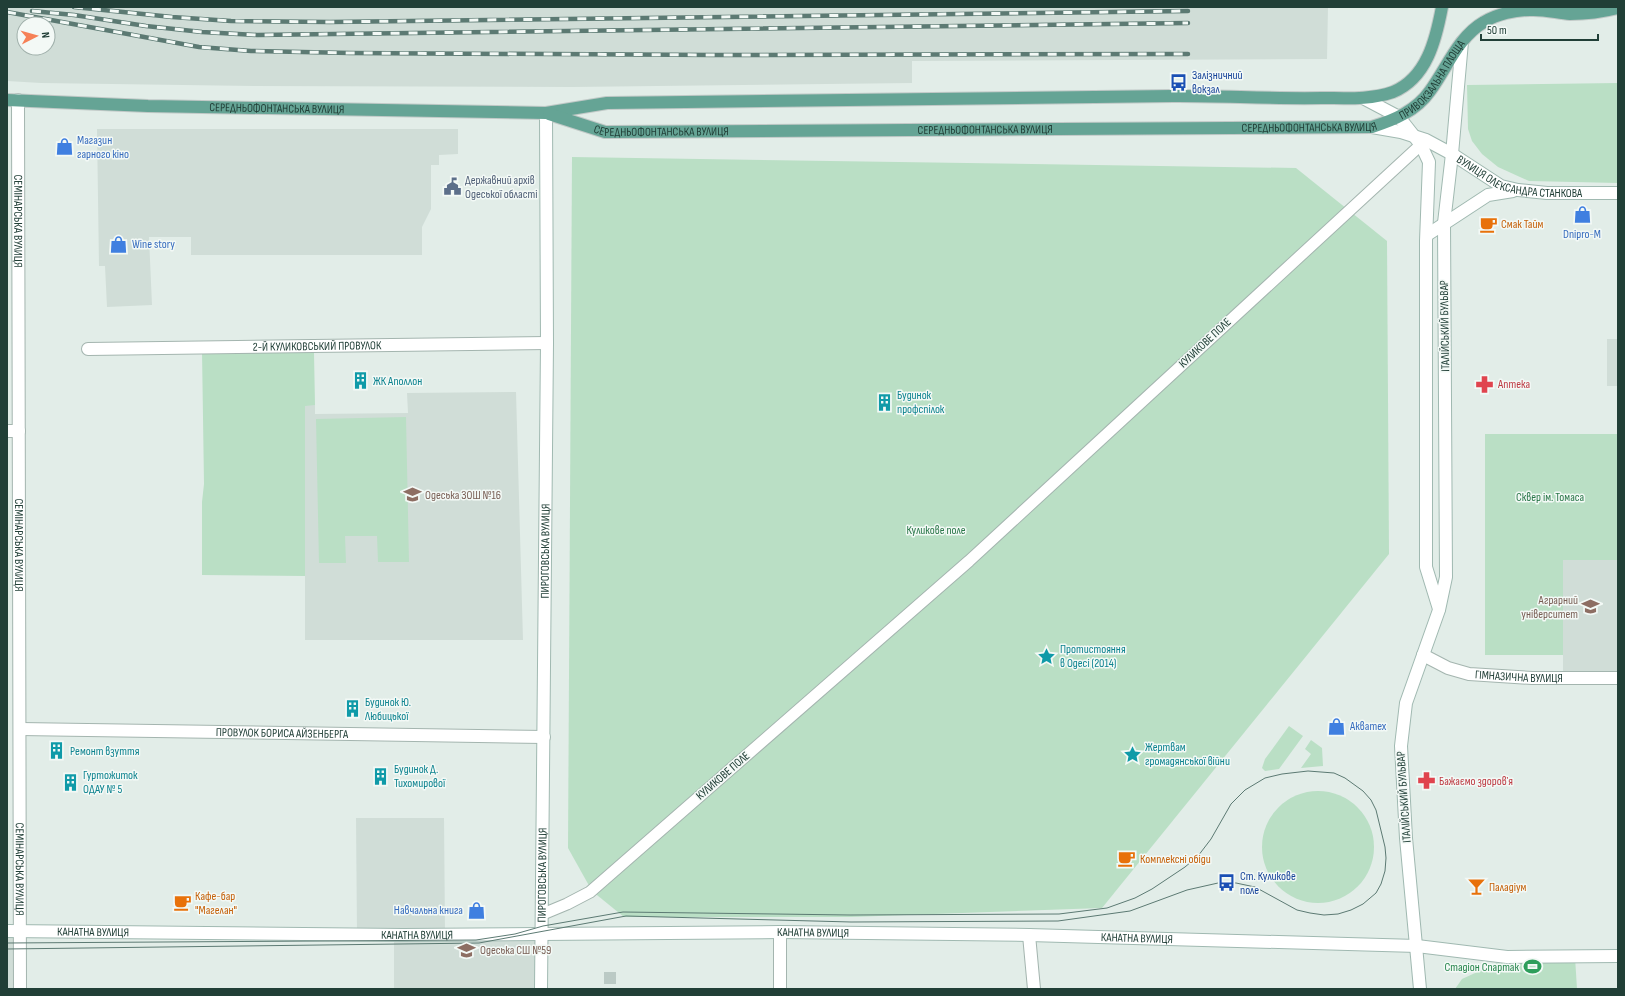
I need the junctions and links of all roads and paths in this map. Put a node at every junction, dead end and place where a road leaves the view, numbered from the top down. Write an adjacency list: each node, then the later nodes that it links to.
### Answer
1 (1442, 7): 5 (main road, ПРИВОКЗАЛЬНА ПЛОЩА)
2 (1529, 8): 3 (main road, ПРИВОКЗАЛЬНА ПЛОЩА); 4 (main road, ПРИВОКЗАЛЬНА ПЛОЩА)
3 (1618, 8)
4 (1462, 42): 8 (main road, ПРИВОКЗАЛЬНА ПЛОЩА); 11 (main road, ІТАЛІЙСЬКИЙ БУЛЬВАР)
5 (1363, 98): 7 (main road, СЕРЕДНЬОФОНТАНСЬКА ВУЛИЦЯ); 8 (main road)
6 (12, 100): 7 (main road, СЕРЕДНЬОФОНТАНСЬКА ВУЛИЦЯ); 18 (main road, СЕМІНАРСЬКА ВУЛИЦЯ)
7 (546, 113): 9 (main road, СЕРЕДНЬОФОНТАНСЬКА ВУЛИЦЯ); 16 (main road, ПИРОГОВСЬКА ВУЛИЦЯ)
8 (1399, 117): 9 (main road, ПРИВОКЗАЛЬНА ПЛОЩА); 10 (main road)
9 (1372, 127): 10 (main road, СЕРЕДНЬОФОНТАНСЬКА ВУЛИЦЯ)
10 (1420, 140): 11 (main road, ВУЛИЦЯ ОЛЕКСАНДРА СТАНКОВА); 15 (main road, ІТАЛІЙСЬКИЙ БУЛЬВАР); 24 (street, КУЛИКОВЕ ПОЛЕ)
11 (1452, 154): 12 (main road, ВУЛИЦЯ ОЛЕКСАНДРА СТАНКОВА); 14 (main road, ІТАЛІЙСЬКИЙ БУЛЬВАР)
12 (1518, 190): 13 (main road, ВУЛИЦЯ ОЛЕКСАНДРА СТАНКОВА); 14 (main road)
13 (1618, 194)
14 (1444, 223): 15 (main road); 19 (main road, ІТАЛІЙСЬКИЙ БУЛЬВАР)
15 (1426, 235): 19 (main road, ІТАЛІЙСЬКИЙ БУЛЬВАР)
16 (547, 343): 17 (main road, 2-Й КУЛИКОВСЬКИЙ ПРОВУЛОК); 23 (main road, ПИРОГОВСЬКА ВУЛИЦЯ)
17 (88, 349)
18 (13, 431): 22 (main road, СЕМІНАРСЬКА ВУЛИЦЯ)
19 (1439, 610): 20 (main road, ІТАЛІЙСЬКИЙ БУЛЬВАР)
20 (1423, 655): 21 (main road, ГІМНАЗИЧНА ВУЛИЦЯ); 30 (main road, ІТАЛІЙСЬКИЙ БУЛЬВАР)
21 (1618, 678)
22 (20, 729): 23 (main road, ПРОВУЛОК БОРИСА АЙЗЕНБЕРГА); 26 (main road, СЕМІНАРСЬКА ВУЛИЦЯ)
23 (544, 737): 24 (main road, ПИРОГОВСЬКА ВУЛИЦЯ)
24 (543, 914): 28 (main road, ПИРОГОВСЬКА ВУЛИЦЯ)
25 (7, 931): 26 (main road, КАНАТНА ВУЛИЦЯ)
26 (20, 932): 28 (main road, КАНАТНА ВУЛИЦЯ); 32 (main road, СЕМІНАРСЬКА ВУЛИЦЯ)
27 (780, 932): 28 (main road, КАНАТНА ВУЛИЦЯ); 29 (main road, КАНАТНА ВУЛИЦЯ); 34 (main road)
28 (542, 933): 33 (main road, ПИРОГОВСЬКА ВУЛИЦЯ)
29 (1029, 934): 30 (main road, КАНАТНА ВУЛИЦЯ); 35 (main road)
30 (1417, 946): 31 (main road, КАНАТНА ВУЛИЦЯ); 36 (main road, ІТАЛІЙСЬКИЙ БУЛЬВАР)
31 (1618, 956)
32 (20, 989)
33 (541, 989)
34 (780, 989)
35 (1034, 989)
36 (1420, 989)

